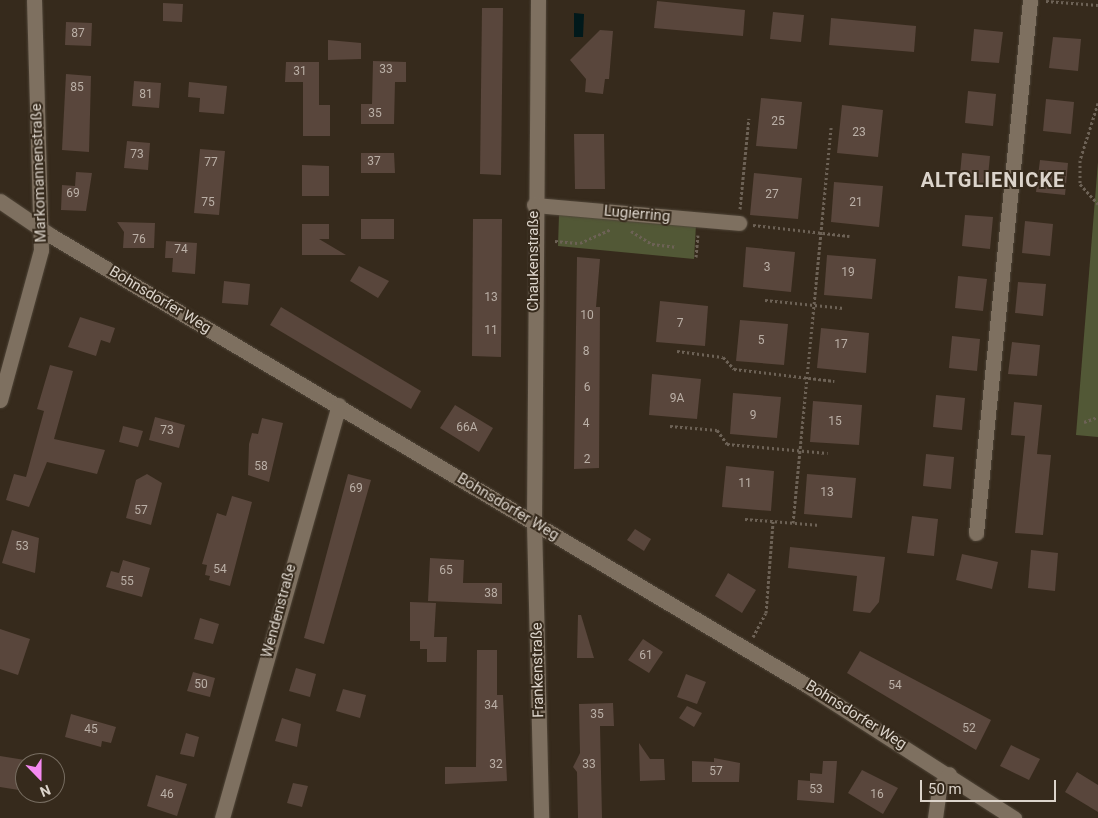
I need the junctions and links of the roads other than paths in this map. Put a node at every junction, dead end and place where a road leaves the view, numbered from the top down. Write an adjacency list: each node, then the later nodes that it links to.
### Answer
1 (34, 0): 7 (street, Markomannenstraße)
2 (538, 0): 5 (street, Chaukenstraße)
3 (1030, 0): 11 (street)
4 (0, 201): 7 (street, Bohnsdorfer Weg)
5 (534, 205): 6 (street, Lugierring); 10 (street, Chaukenstraße)
6 (739, 223)
7 (37, 226): 8 (street, Markomannenstraße); 9 (street, Bohnsdorfer Weg)
8 (0, 400)
9 (339, 405): 10 (street, Bohnsdorfer Weg); 13 (street, Wendenstraße)
10 (534, 523): 12 (street, Bohnsdorfer Weg); 14 (street, Frankenstraße)
11 (976, 533)
12 (949, 774): 15 (street); 16 (street, Bohnsdorfer Weg)
13 (222, 818)
14 (540, 818)
15 (935, 818)
16 (1014, 818)

